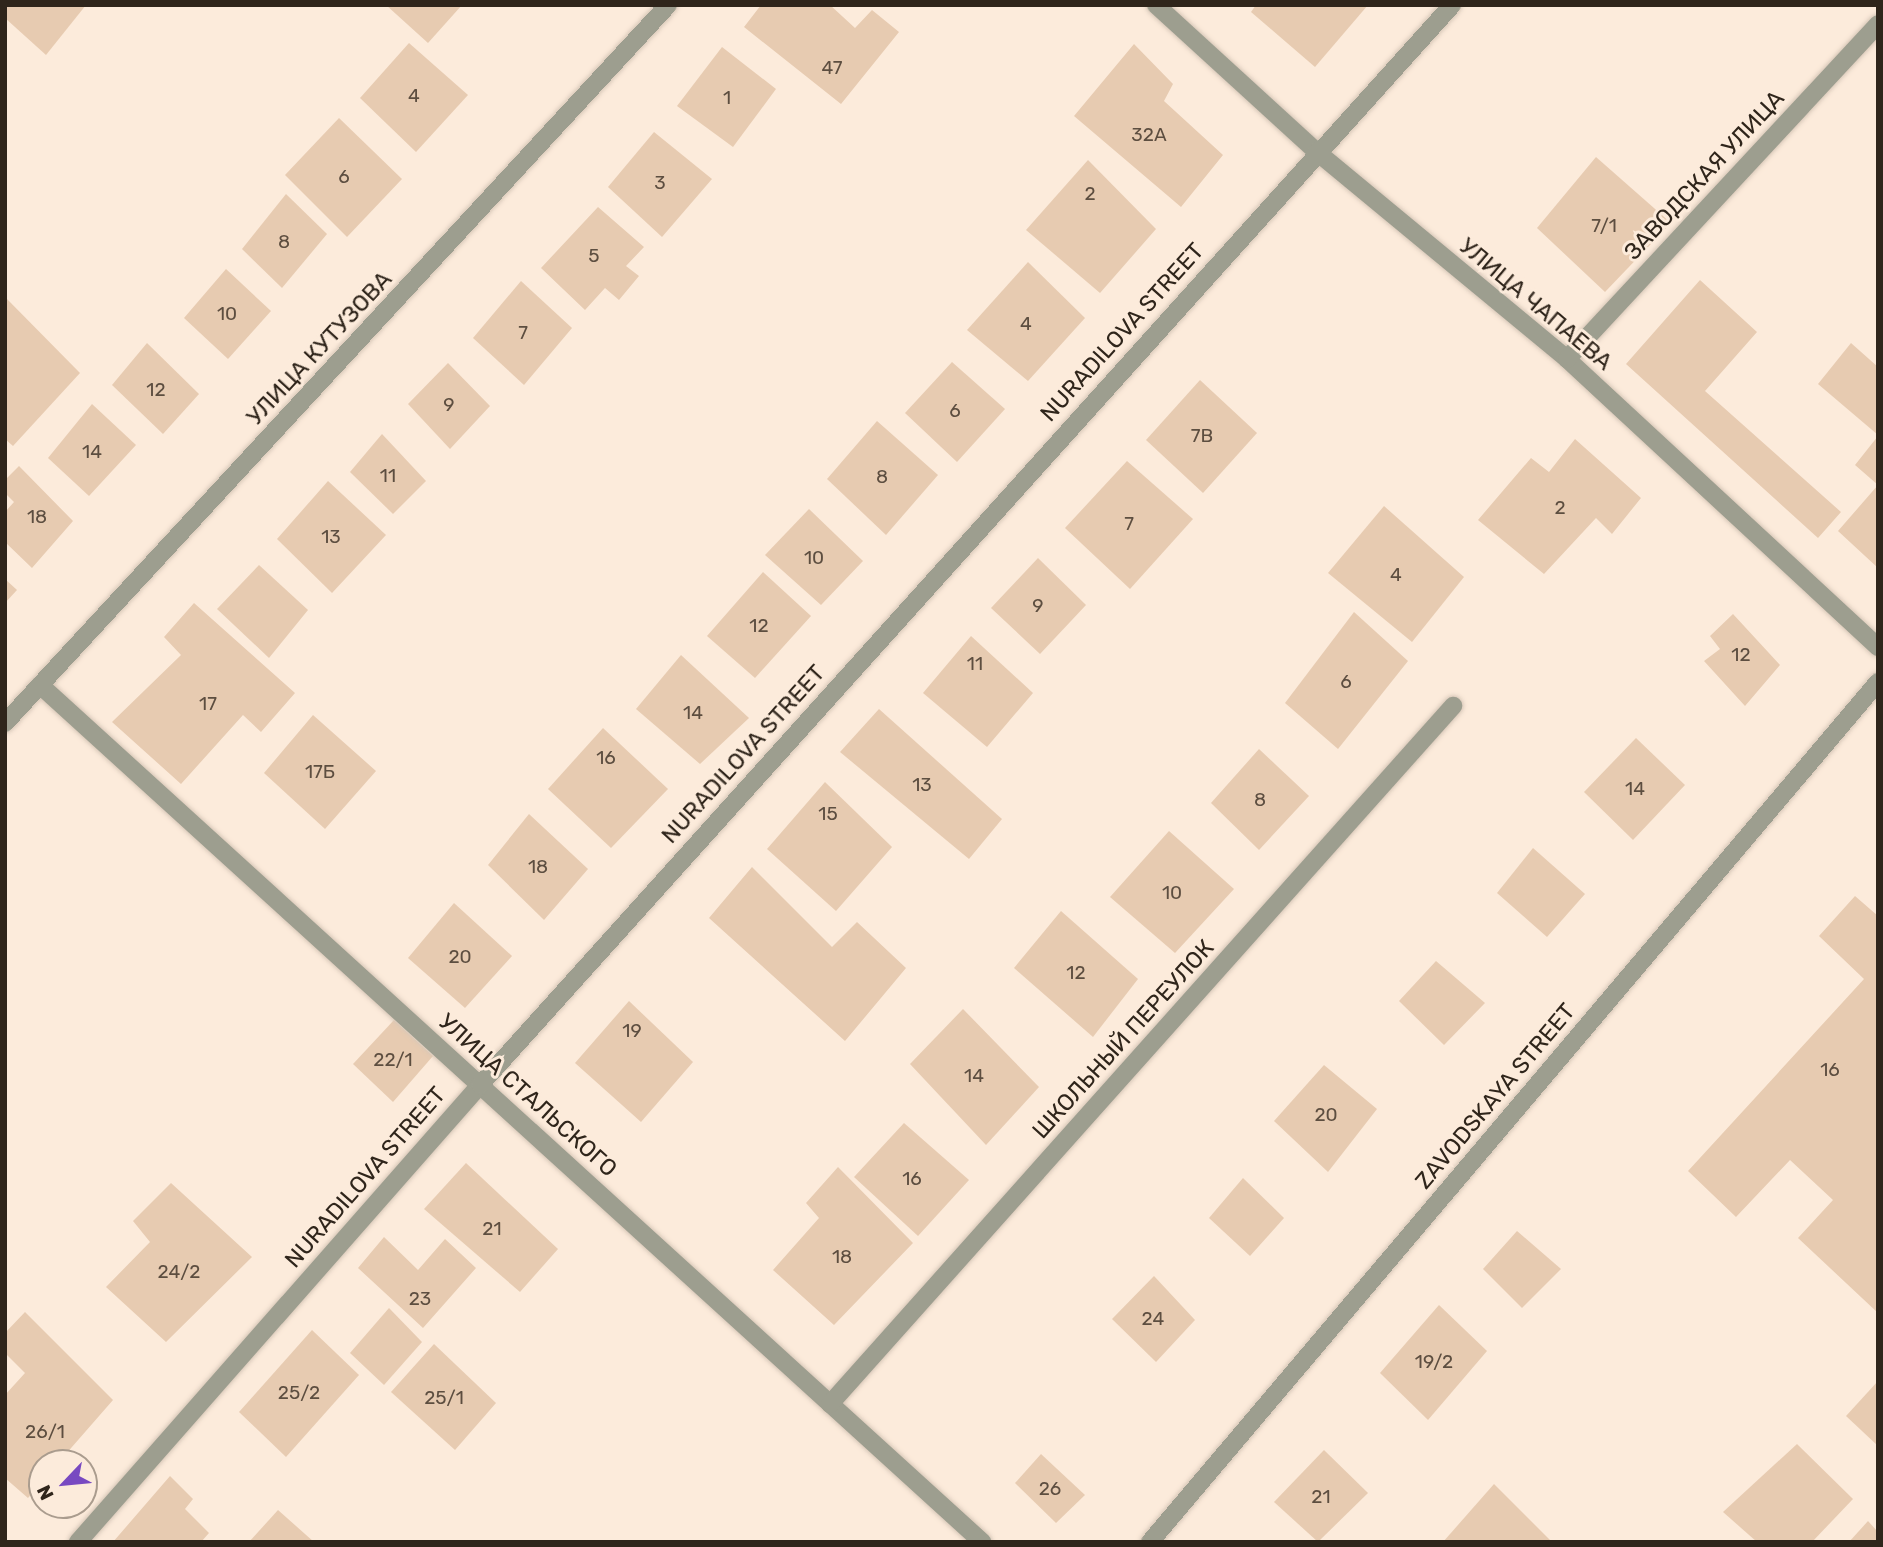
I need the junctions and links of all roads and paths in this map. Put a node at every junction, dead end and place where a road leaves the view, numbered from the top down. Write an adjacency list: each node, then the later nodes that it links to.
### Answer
1 (668, 5): 9 (street, УЛИЦА КУТУЗОВА)
2 (1156, 5): 5 (street, УЛИЦА ЧАПАЕВА)
3 (1452, 5): 5 (street, NURADILOVA STREET)
4 (1878, 24): 6 (street, ЗАВОДСКАЯ УЛИЦА)
5 (1317, 152): 6 (street, УЛИЦА ЧАПАЕВА); 12 (street, NURADILOVA STREET)
6 (1567, 359): 7 (street, УЛИЦА ЧАПАЕВА)
7 (1878, 647)
8 (1878, 682): 16 (street, ZAVODSKAYA STREET)
9 (40, 685): 11 (street, УЛИЦА КУТУЗОВА); 12 (street, УЛИЦА СТАЛЬСКОГО)
10 (1453, 706): 13 (street, ШКОЛЬНЫЙ ПЕРЕУЛОК)
11 (5, 723)
12 (480, 1085): 13 (street, УЛИЦА СТАЛЬСКОГО); 14 (street, NURADILOVA STREET)
13 (830, 1404): 15 (street, УЛИЦА СТАЛЬСКОГО)
14 (78, 1542)
15 (982, 1542)
16 (1150, 1542)

